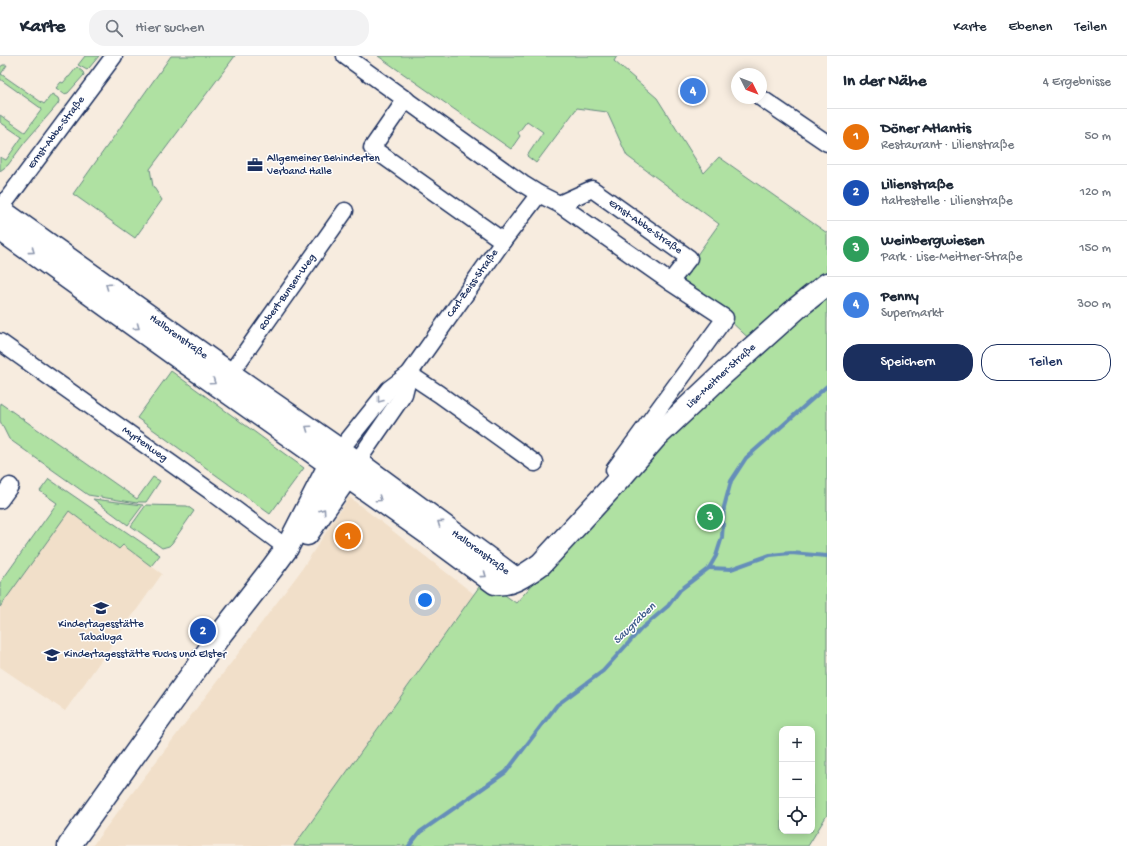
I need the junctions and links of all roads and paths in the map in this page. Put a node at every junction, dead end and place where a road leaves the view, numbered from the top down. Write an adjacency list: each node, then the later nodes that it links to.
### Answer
1 (114, 56): 8 (street, Ernst-Abbe-Straße)
2 (345, 56): 3 (street)
3 (406, 99): 6 (street); 11 (street)
4 (767, 102): 5 (street)
5 (827, 143)
6 (539, 194): 7 (street); 11 (street, Carl-Zeiss-Straße)
7 (559, 204): 12 (street); 12 (street, Ernst-Abbe-Straße)
8 (0, 210): 15 (street, Hallorenstraße, one-way to 8)
9 (345, 211): 15 (street, Robert-Bunsen-Weg)
10 (0, 229): 18 (street, Hallorenstraße, one-way to 18)
11 (503, 241): 16 (street, Carl-Zeiss-Straße)
12 (670, 282): 19 (street)
13 (827, 284): 19 (street, Lise-Meitner-Straße)
14 (0, 342): 22 (street, Myrtenweg)
15 (230, 374): 18 (street, Hallorenstraße, one-way to 15)
16 (409, 374): 17 (street); 18 (street, Carl-Zeiss-Straße)
17 (535, 462)
18 (344, 463): 22 (street); 23 (street, Hallorenstraße)
19 (622, 476): 23 (street, Lise-Meitner-Straße)
20 (10, 486): 21 (street)
21 (0, 500)
22 (287, 548): 24 (street)
23 (516, 579)
24 (70, 846)

